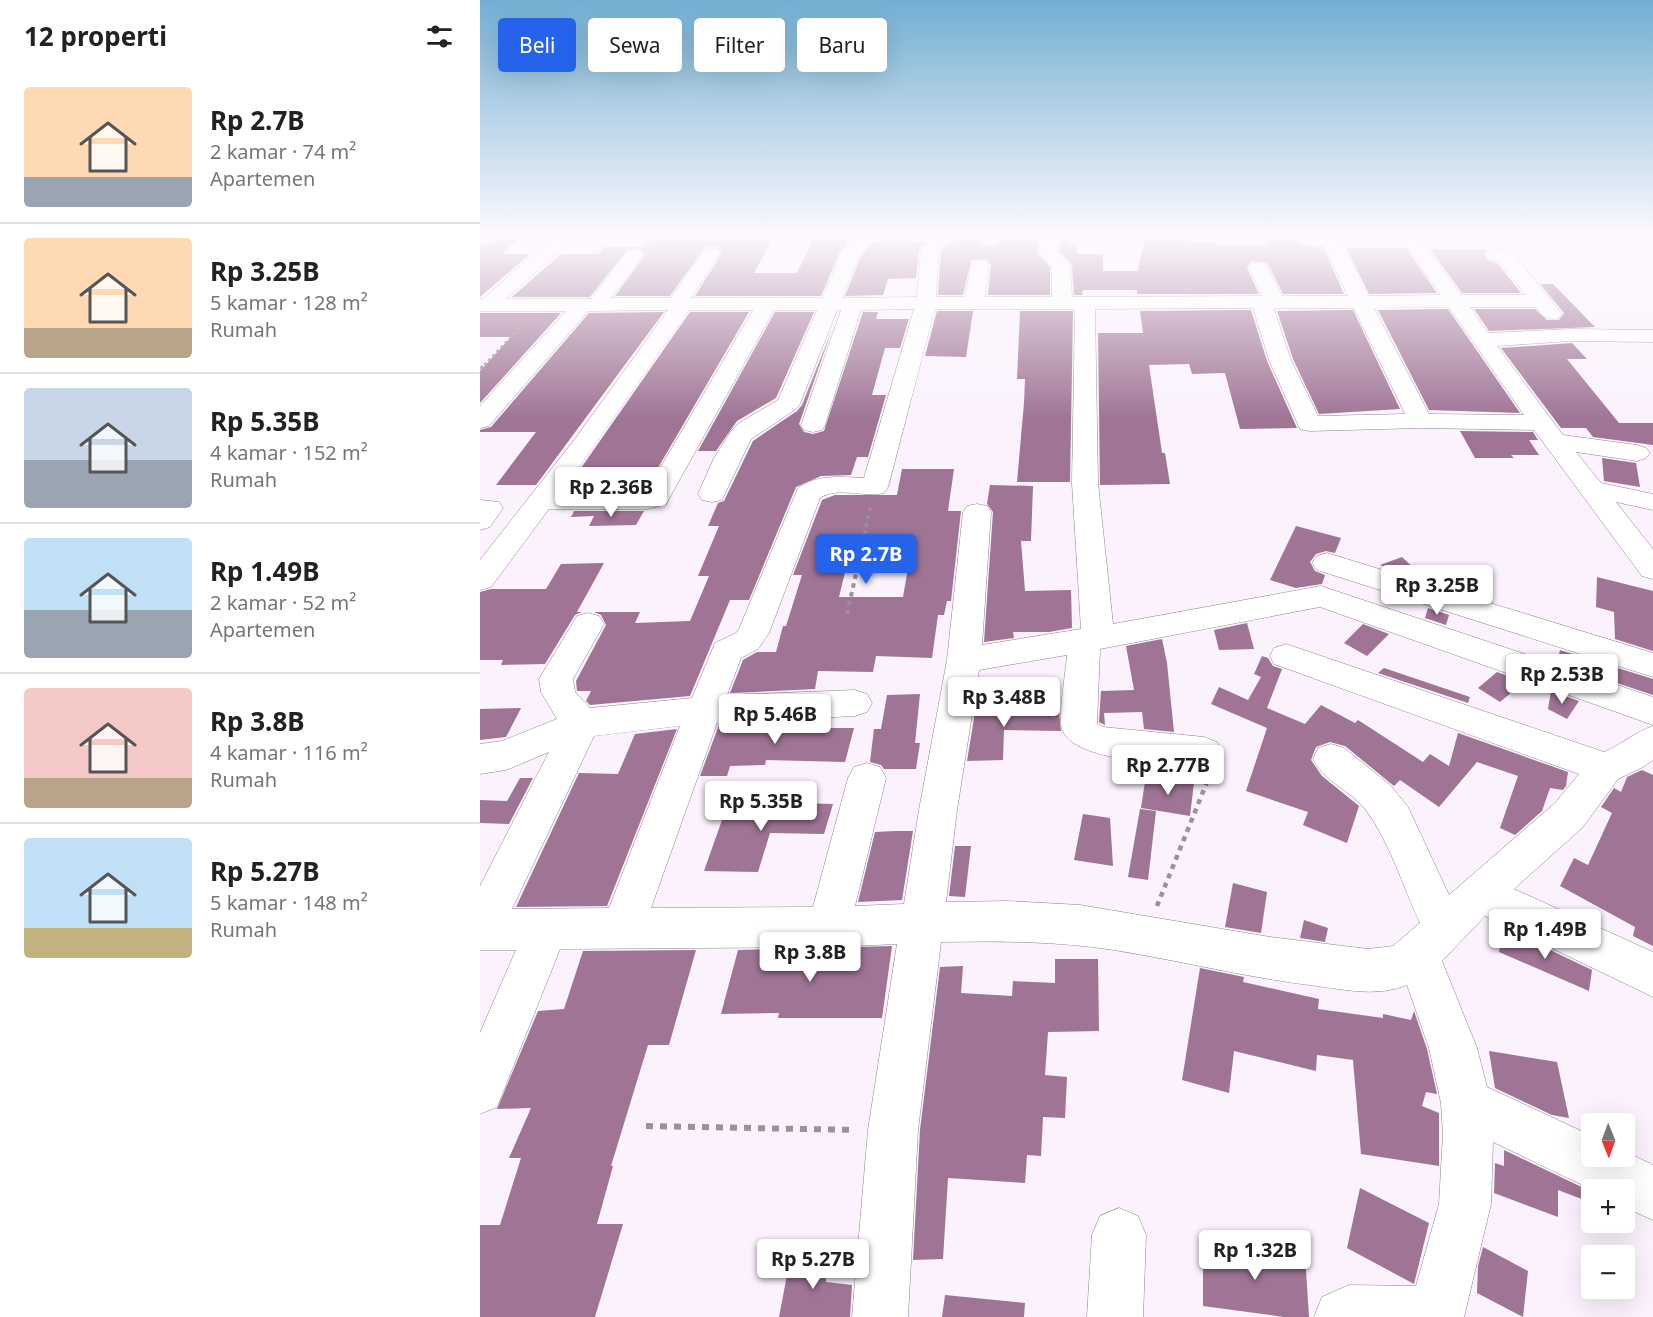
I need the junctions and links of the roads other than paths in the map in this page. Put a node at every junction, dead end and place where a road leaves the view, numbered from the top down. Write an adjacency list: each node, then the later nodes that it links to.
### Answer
1 (580, 297): 16 (street)
2 (590, 297): 16 (street)
3 (684, 297): 17 (street)
4 (842, 297): 19 (street)
5 (926, 297): 20 (street)
6 (975, 297): 21 (street)
7 (1071, 297): 22 (street)
8 (1267, 297): 13 (street)
9 (1358, 297): 14 (street)
10 (1452, 297): 15 (street)
11 (1539, 297): 12 (street)
12 (1542, 301): 15 (street); 24 (street)
13 (1269, 303): 14 (street); 22 (street); 28 (street)
14 (1361, 303): 15 (street); 28 (street)
15 (1456, 303): 26 (street)
16 (581, 304): 17 (street); 23 (street); 27 (street)
17 (680, 304): 18 (street); 34 (street)
18 (775, 304): 19 (street); 34 (street)
19 (841, 304): 20 (street); 29 (street); 33 (street)
20 (926, 304): 21 (street); 48 (street)
21 (974, 304): 22 (street)
22 (1073, 304): 43 (street)
23 (484, 305)
24 (1571, 335): 25 (street); 26 (street)
25 (1653, 336)
26 (1482, 340): 30 (street)
27 (480, 421)
28 (1421, 421): 30 (street)
29 (813, 425)
30 (1548, 432): 31 (street); 32 (street)
31 (1636, 453)
32 (1593, 489): 35 (street); 40 (street)
33 (712, 494)
34 (543, 501): 41 (street)
35 (1653, 502)
36 (480, 508): 38 (street)
37 (977, 512): 45 (street)
38 (480, 521)
39 (1327, 563): 46 (street)
40 (1653, 569)
41 (480, 580)
42 (588, 624): 50 (street)
43 (1091, 639): 45 (street); 49 (street); 52 (street)
44 (1286, 656): 55 (street)
45 (964, 660): 58 (street)
46 (1653, 665)
47 (855, 704): 48 (street)
48 (704, 710): 50 (street); 62 (street)
49 (1653, 711)
50 (582, 723): 53 (street); 61 (street)
51 (1646, 746): 55 (street)
52 (1204, 752)
53 (493, 757)
54 (1331, 759): 63 (street)
55 (1605, 768): 57 (street)
56 (867, 778): 59 (street)
57 (1480, 894): 63 (street); 64 (street)
58 (924, 922): 59 (street); 63 (street); 70 (street)
59 (830, 927): 62 (street)
60 (547, 929): 61 (street); 62 (street); 65 (street)
61 (480, 930)
62 (622, 930)
63 (1431, 943): 66 (street)
64 (1653, 975)
65 (480, 1090)
66 (1466, 1103): 67 (street); 69 (street)
67 (1653, 1194)
68 (1119, 1234): 71 (street)
69 (1436, 1316): 72 (street)
70 (880, 1317)
71 (1115, 1317)
72 (1342, 1317)

